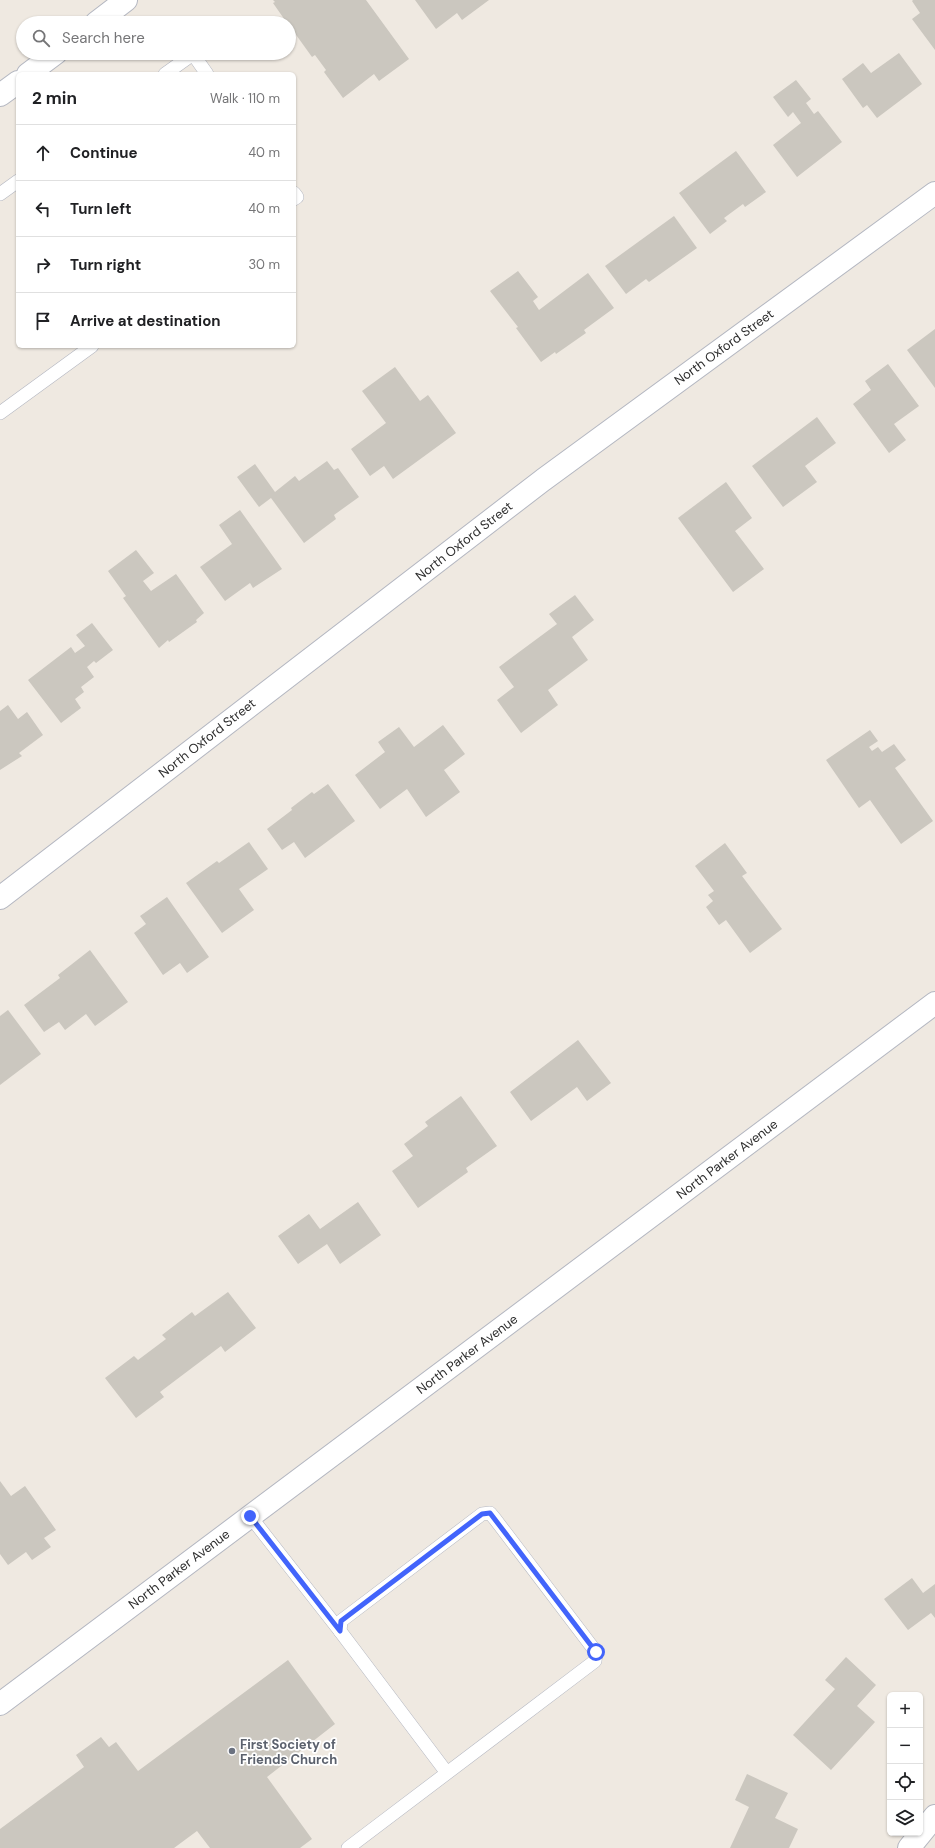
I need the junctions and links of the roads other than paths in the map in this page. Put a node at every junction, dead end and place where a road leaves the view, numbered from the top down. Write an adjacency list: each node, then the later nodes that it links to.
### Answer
1 (126, 0): 2 (street)
2 (105, 16)
3 (47, 60): 6 (street)
4 (185, 60): 7 (lane)
5 (197, 60): 8 (lane)
6 (31, 72)
7 (168, 72)
8 (206, 72)
9 (16, 83): 10 (street)
10 (0, 95)
11 (16, 182): 13 (lane)
12 (935, 192): 16 (street, North Oxford Street)
13 (0, 194)
14 (89, 348): 15 (lane)
15 (0, 413)
16 (0, 898)
17 (935, 1003): 18 (street, North Parker Avenue)
18 (250, 1516): 19 (lane); 20 (street, North Parker Avenue)
19 (340, 1631): 21 (lane); 21 (lane)
20 (0, 1704)
21 (447, 1773): 23 (lane)
22 (935, 1816): 24 (street)
23 (348, 1848)
24 (910, 1848)

